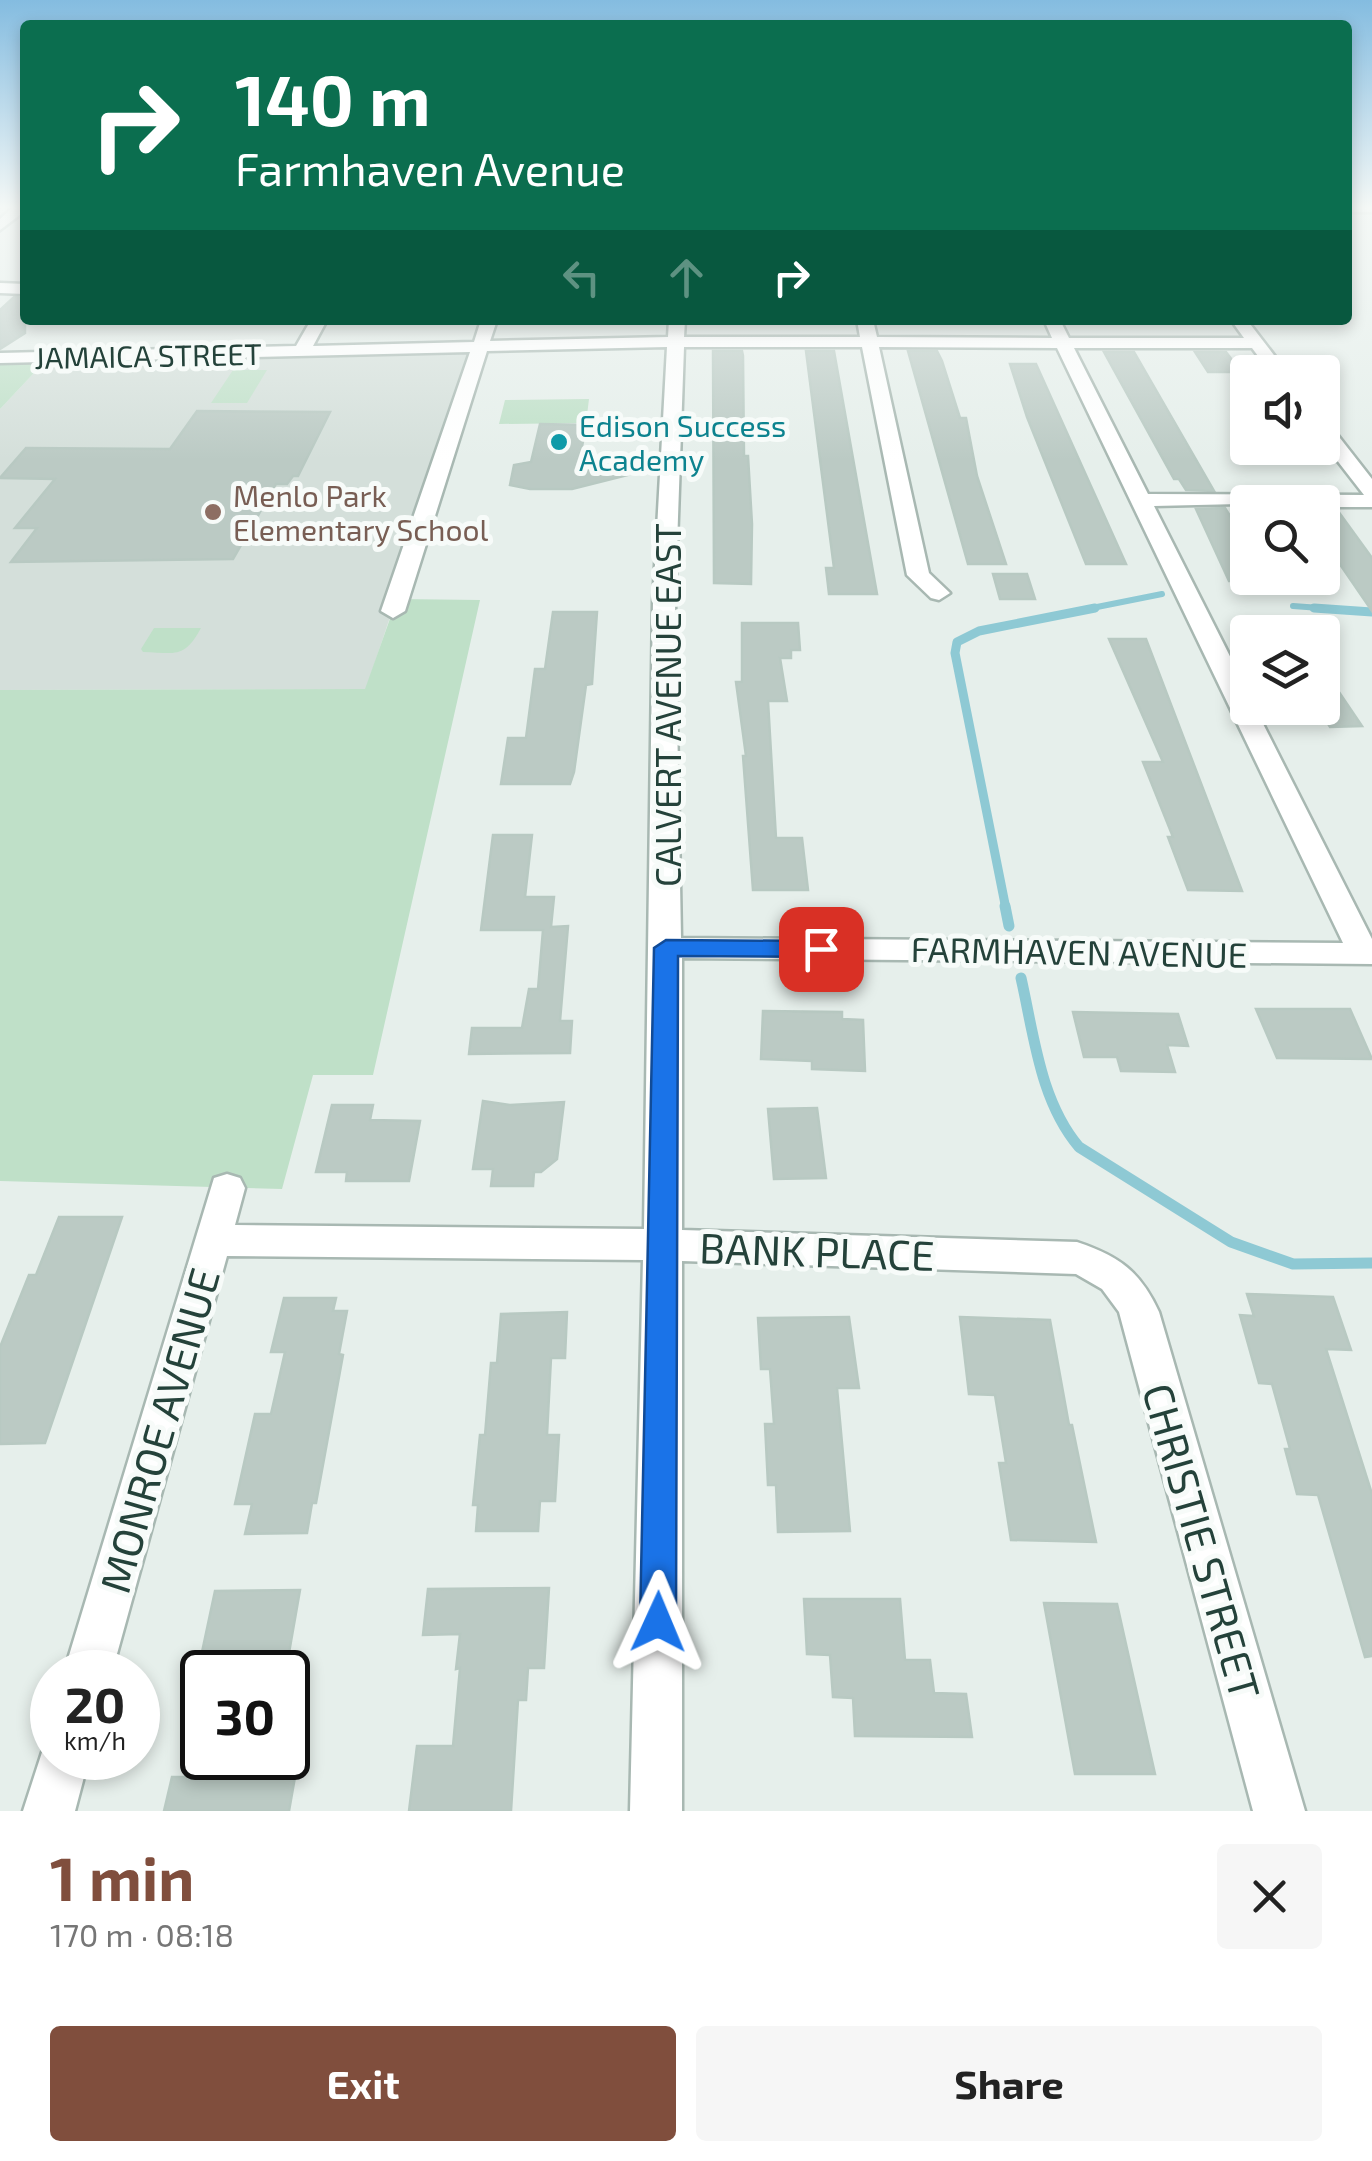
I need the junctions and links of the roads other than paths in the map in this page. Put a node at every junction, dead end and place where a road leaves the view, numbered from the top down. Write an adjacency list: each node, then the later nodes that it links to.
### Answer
1 (316, 325): 11 (street)
2 (487, 325): 10 (street)
3 (867, 325): 7 (street)
4 (1055, 325): 8 (street)
5 (1242, 325): 9 (street)
6 (676, 331): 7 (street, JAMAICA STREET); 10 (street, JAMAICA STREET); 20 (street, CALVERT AVENUE EAST)
7 (870, 342): 8 (street, JAMAICA STREET); 18 (street)
8 (1064, 343): 9 (street, JAMAICA STREET); 16 (street)
9 (1256, 343): 12 (street)
10 (480, 347): 11 (street, JAMAICA STREET); 19 (street)
11 (301, 351): 13 (street, JAMAICA STREET)
12 (1266, 355)
13 (0, 358)
14 (1340, 451): 15 (street)
15 (1372, 492)
16 (1141, 500): 17 (street); 21 (street)
17 (1372, 502)
18 (939, 593)
19 (393, 611)
20 (666, 948): 21 (street, FARMHAVEN AVENUE); 24 (street, CALVERT AVENUE EAST)
21 (1368, 954)
22 (227, 1188): 23 (street, MONROE AVENUE)
23 (212, 1240): 24 (street, BANK PLACE); 26 (street, MONROE AVENUE)
24 (662, 1245): 25 (street, BANK PLACE); 29 (street, CALVERT AVENUE EAST)
25 (1117, 1276): 30 (street, CHRISTIE STREET)
26 (94, 1650)
27 (58, 1780): 28 (street)
28 (49, 1811)
29 (656, 1811)
30 (1278, 1811)

